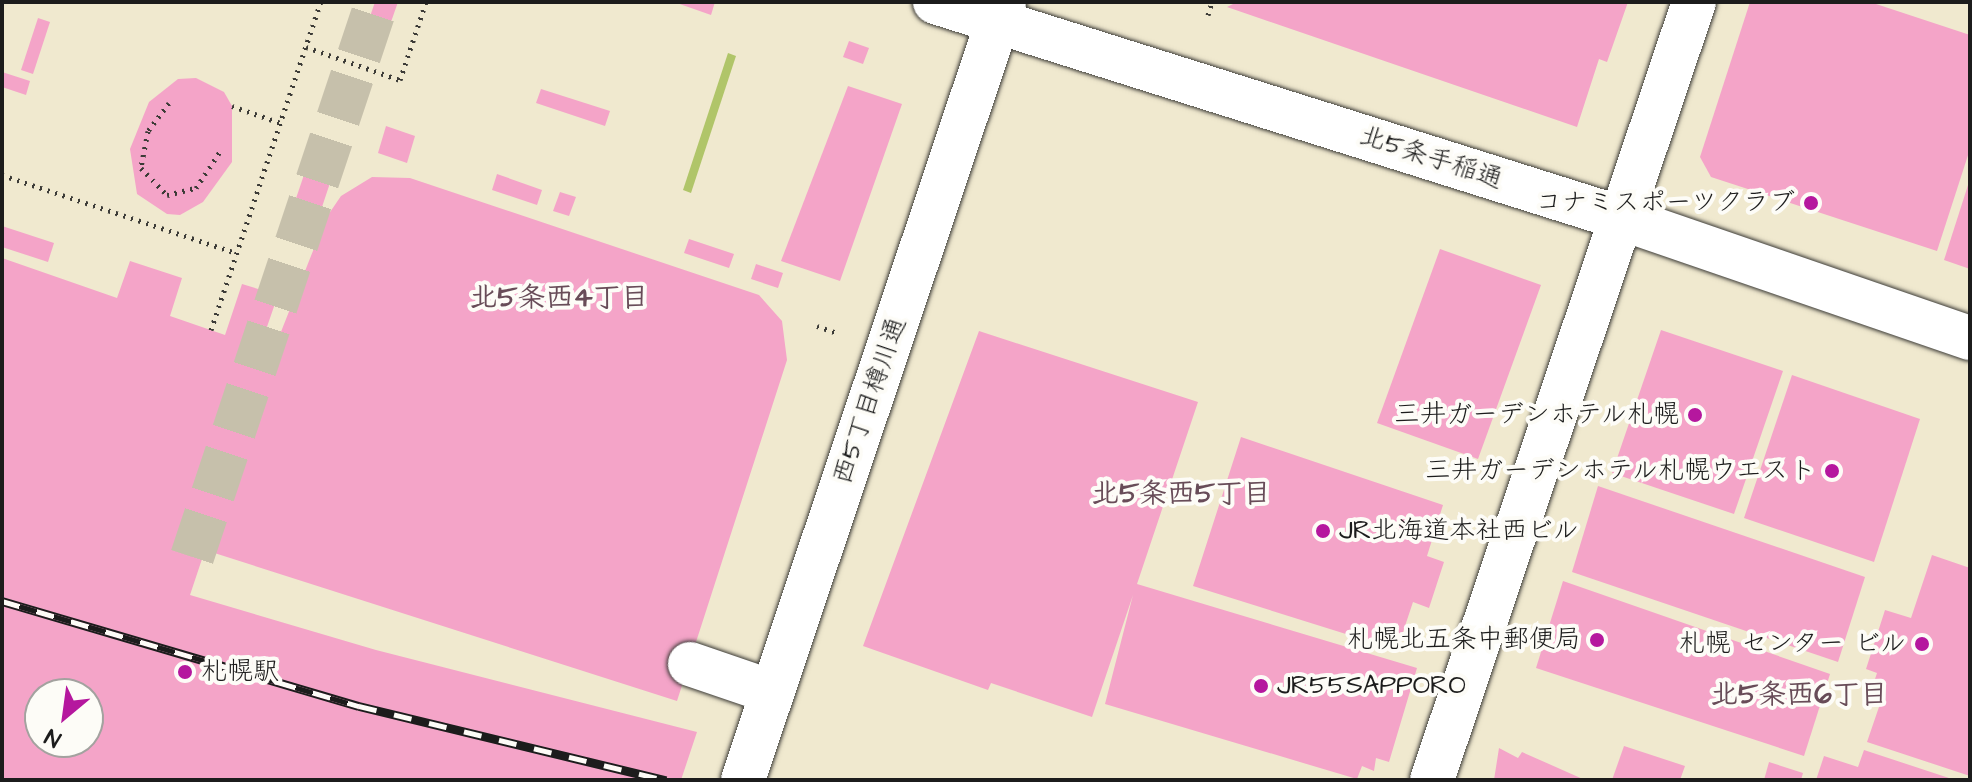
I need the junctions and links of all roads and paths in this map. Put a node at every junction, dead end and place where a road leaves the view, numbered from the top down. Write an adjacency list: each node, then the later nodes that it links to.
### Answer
1 (321, 2): 8 (path)
2 (426, 2): 8 (path)
3 (935, 2): 6 (street, 北5条手稲通)
4 (1212, 2): 7 (path)
5 (1694, 2): 14 (street)
6 (1000, 12): 14 (street, 北5条手稲通); 21 (street, 西5丁目樽川通)
7 (1208, 15)
8 (306, 47): 11 (path)
9 (169, 103): 12 (path)
10 (232, 106): 11 (path)
11 (281, 123): 15 (path)
12 (221, 150)
13 (2, 175): 15 (path)
14 (1621, 218): 19 (street, 北5条手稲通); 23 (street)
15 (237, 253): 17 (path)
16 (817, 326): 18 (path)
17 (211, 330)
18 (837, 333)
19 (1970, 338)
20 (690, 664): 21 (street)
21 (772, 692): 22 (street, 西5丁目樽川通)
22 (743, 780)
23 (1432, 780)

